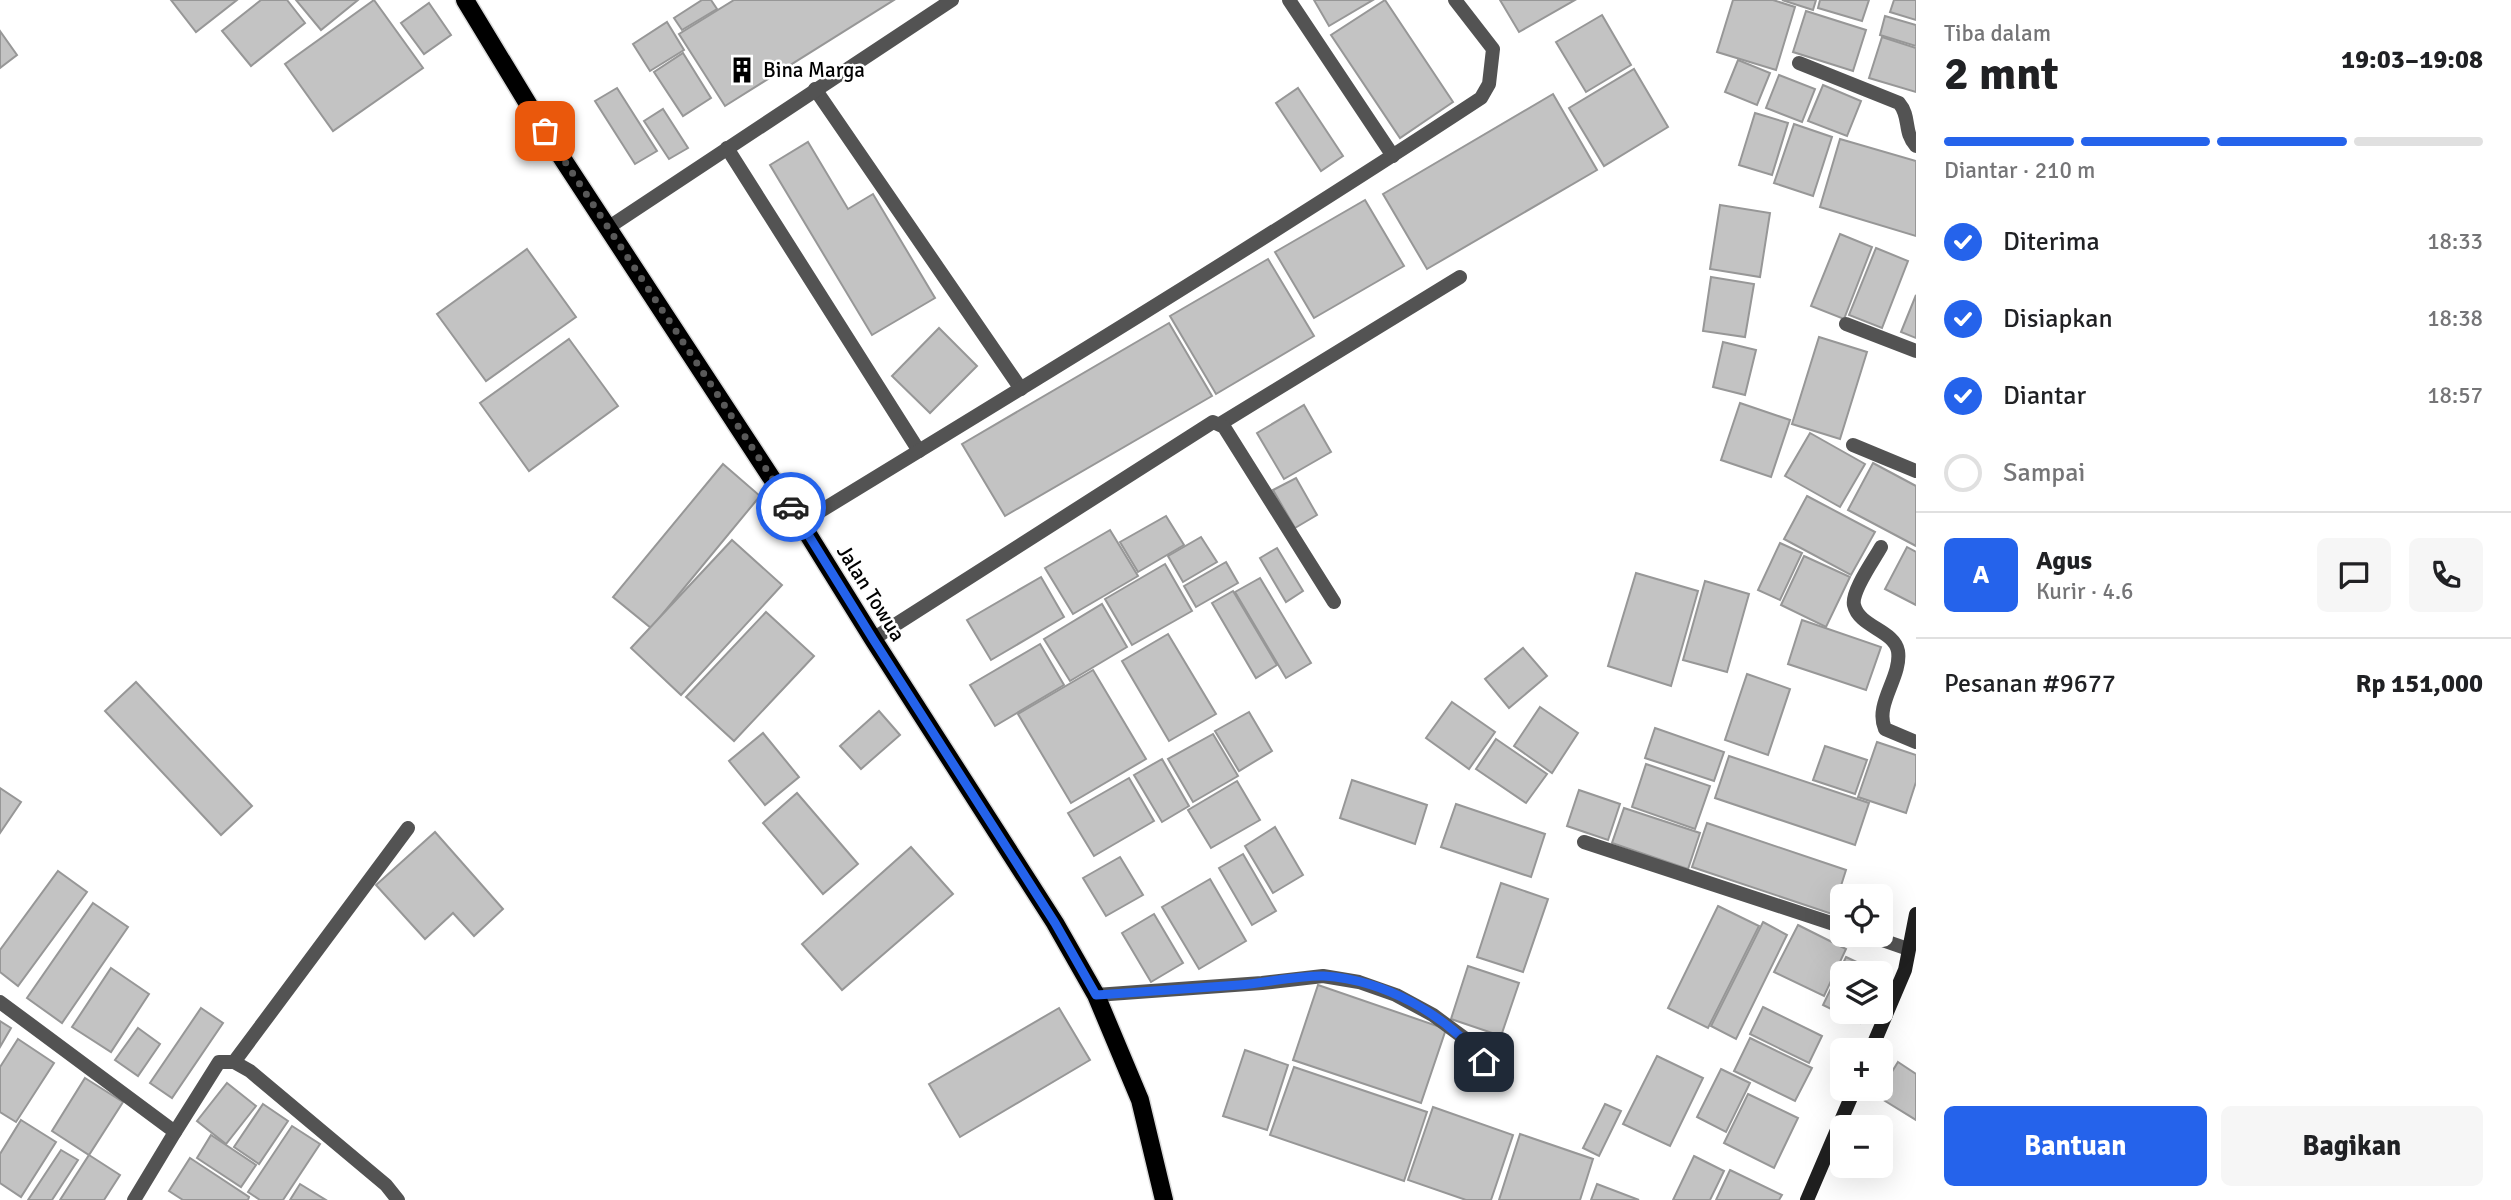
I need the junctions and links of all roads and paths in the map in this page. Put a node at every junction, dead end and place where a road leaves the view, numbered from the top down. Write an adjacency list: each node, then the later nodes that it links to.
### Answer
1 (465, 0): 10 (main road, Jalan Towua)
2 (952, 0): 6 (street)
3 (1289, 0): 9 (street)
4 (1455, 0): 9 (street)
5 (1799, 63): 7 (street)
6 (815, 89): 8 (street); 14 (street)
7 (1916, 146)
8 (727, 148): 10 (street); 17 (street)
9 (1393, 156): 14 (street)
10 (609, 227): 19 (main road, Jalan Towua)
11 (1460, 277): 15 (street)
12 (1846, 324): 13 (street)
13 (1916, 351)
14 (1021, 389): 17 (street)
15 (1220, 424): 21 (street); 22 (street)
16 (1853, 445): 18 (street)
17 (919, 451): 19 (street)
18 (1916, 471)
19 (801, 523): 22 (main road, Jalan Towua)
20 (1881, 547): 23 (street)
21 (1334, 602)
22 (873, 639): 31 (main road, Jalan Towua)
23 (1916, 742)
24 (408, 828): 34 (street)
25 (1584, 842): 27 (street)
26 (1916, 914): 29 (street)
27 (1830, 923)
28 (1893, 943): 29 (street)
29 (1908, 948): 30 (street)
30 (1911, 974): 33 (street)
31 (1096, 995): 35 (street); 40 (main road, Jalan Towua)
32 (0, 1002): 37 (street)
33 (1877, 1038)
34 (234, 1062): 37 (street); 39 (street)
35 (1501, 1083)
36 (1849, 1101): 41 (street)
37 (175, 1132): 38 (street)
38 (134, 1200)
39 (398, 1200)
40 (1164, 1200)
41 (1807, 1200)

